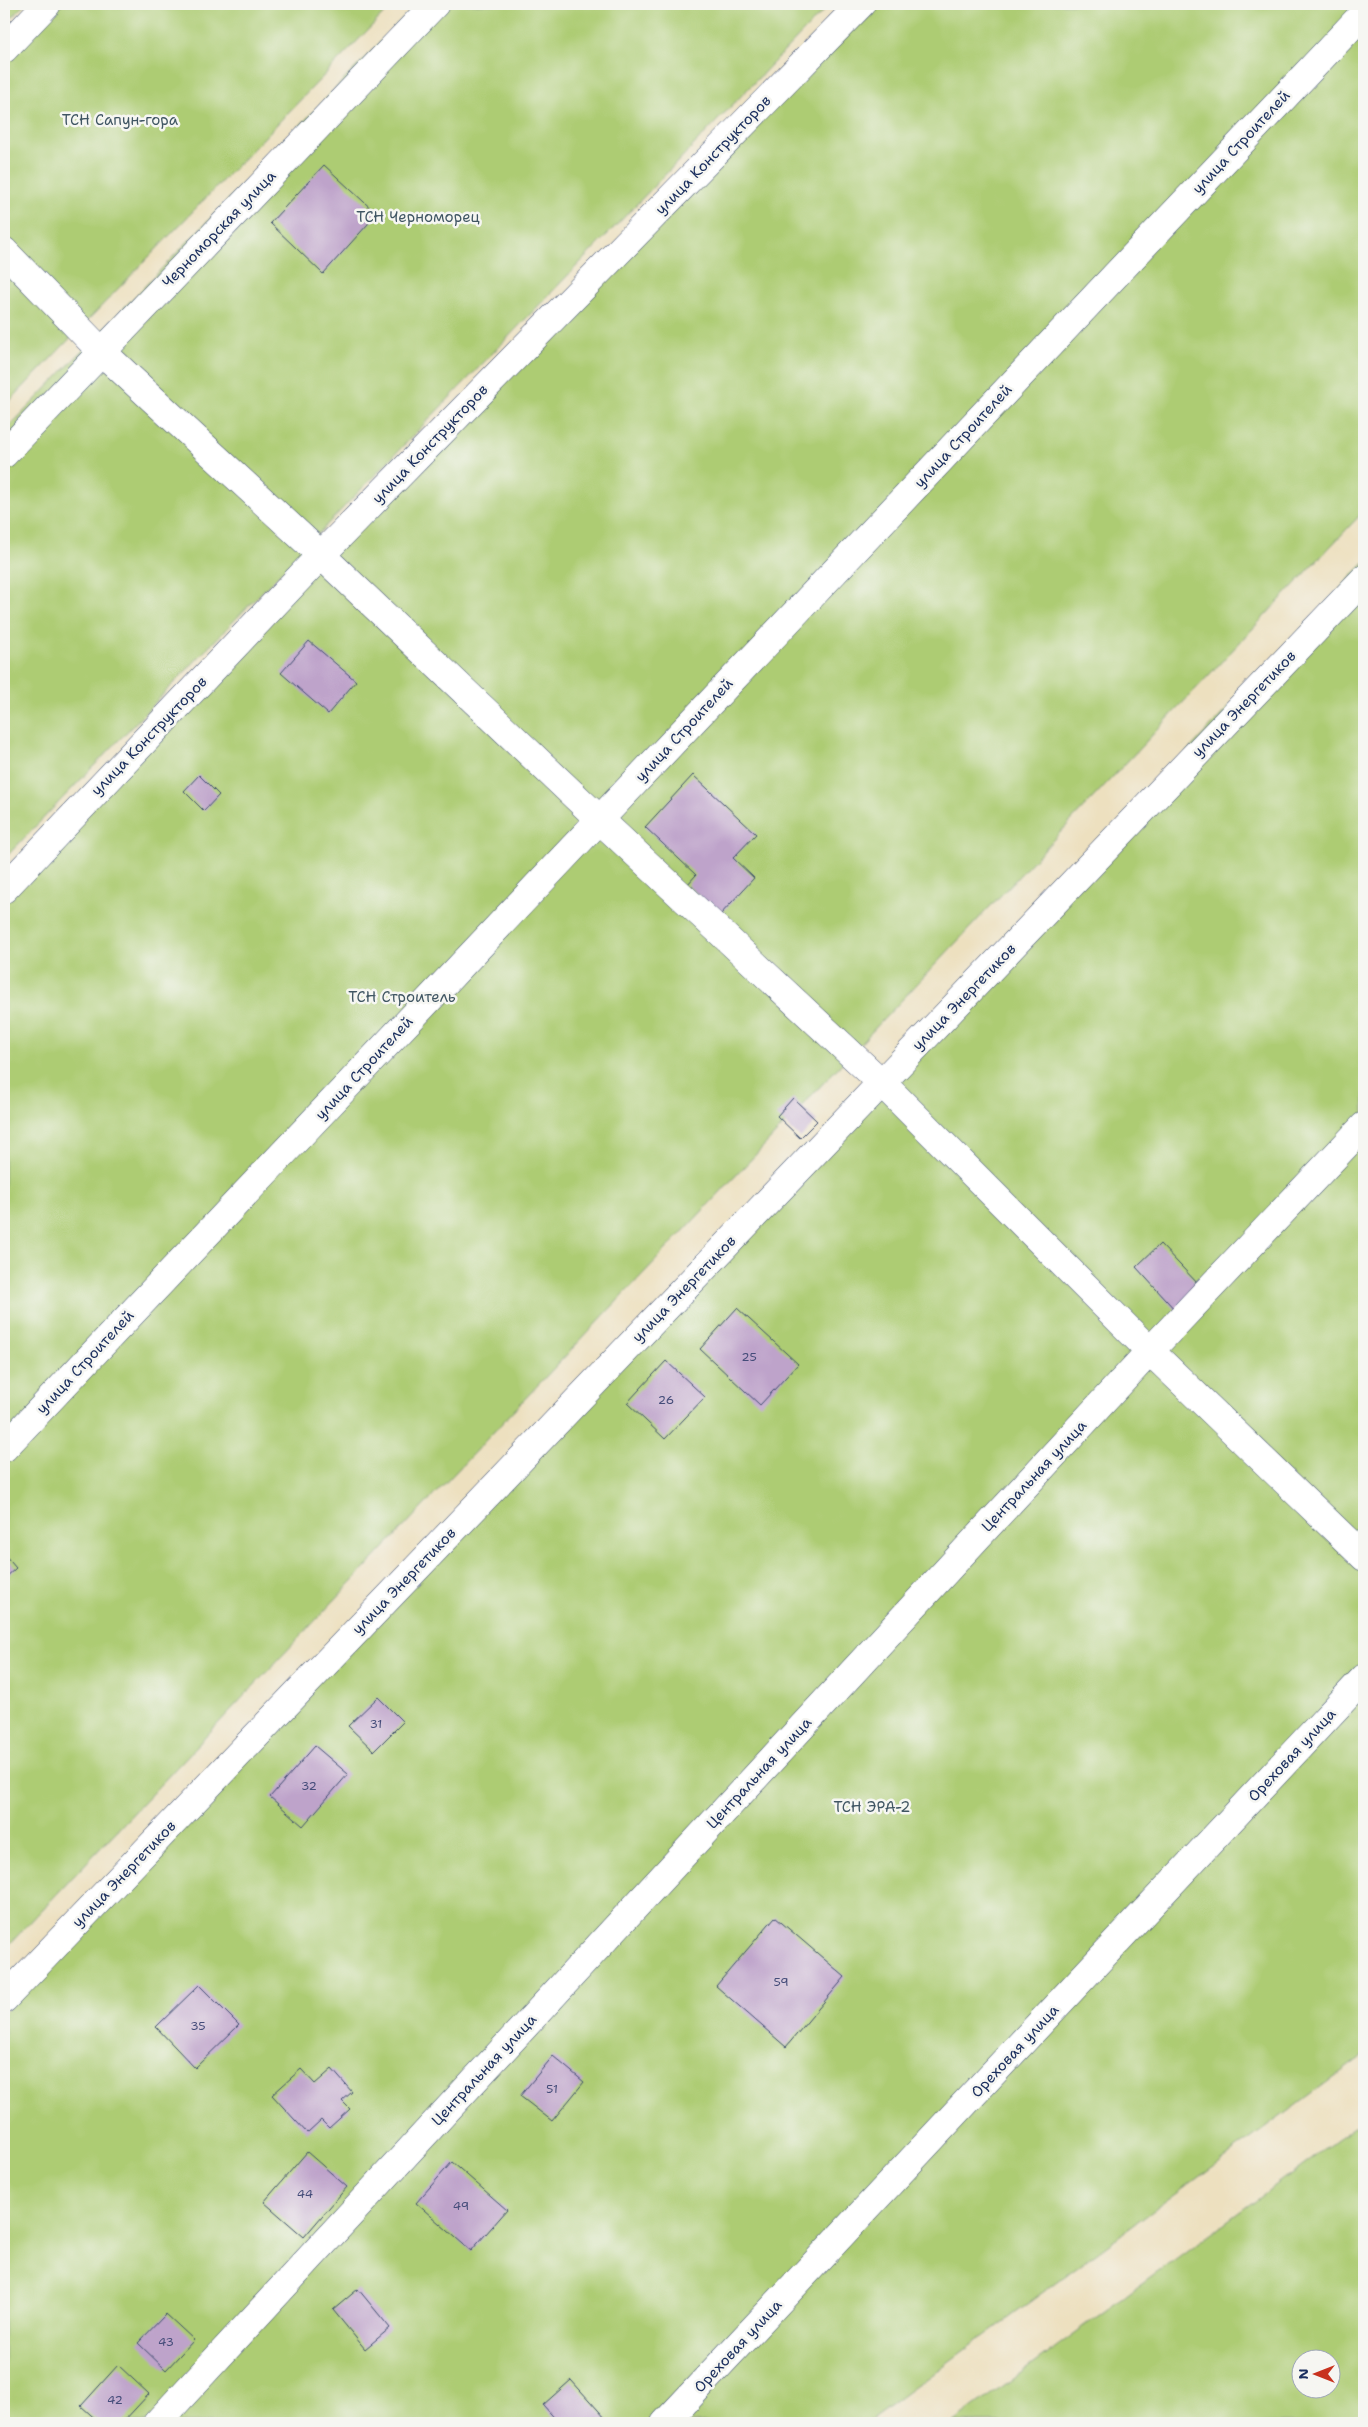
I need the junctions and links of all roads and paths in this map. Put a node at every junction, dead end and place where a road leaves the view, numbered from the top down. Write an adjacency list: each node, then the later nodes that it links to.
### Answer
1 (47, 4): 5 (lane)
2 (435, 4): 7 (lane, Черноморская улица)
3 (861, 4): 9 (lane, улица Конструкторов)
4 (1364, 13): 11 (lane, улица Строителей)
5 (4, 49)
6 (4, 251): 7 (lane)
7 (101, 351): 8 (lane, Черноморская улица); 9 (lane)
8 (4, 454)
9 (322, 555): 11 (lane); 12 (lane, улица Конструкторов)
10 (1364, 579): 13 (lane, улица Энергетиков)
11 (599, 819): 13 (lane); 16 (lane, улица Строителей)
12 (4, 889)
13 (882, 1083): 15 (lane); 19 (lane, улица Энергетиков)
14 (1364, 1126): 15 (lane, Центральная улица)
15 (1150, 1351): 17 (lane); 20 (lane, Центральная улица)
16 (4, 1448)
17 (1364, 1558)
18 (1364, 1678): 21 (lane, Ореховая улица)
19 (4, 1999)
20 (157, 2423)
21 (665, 2423)

